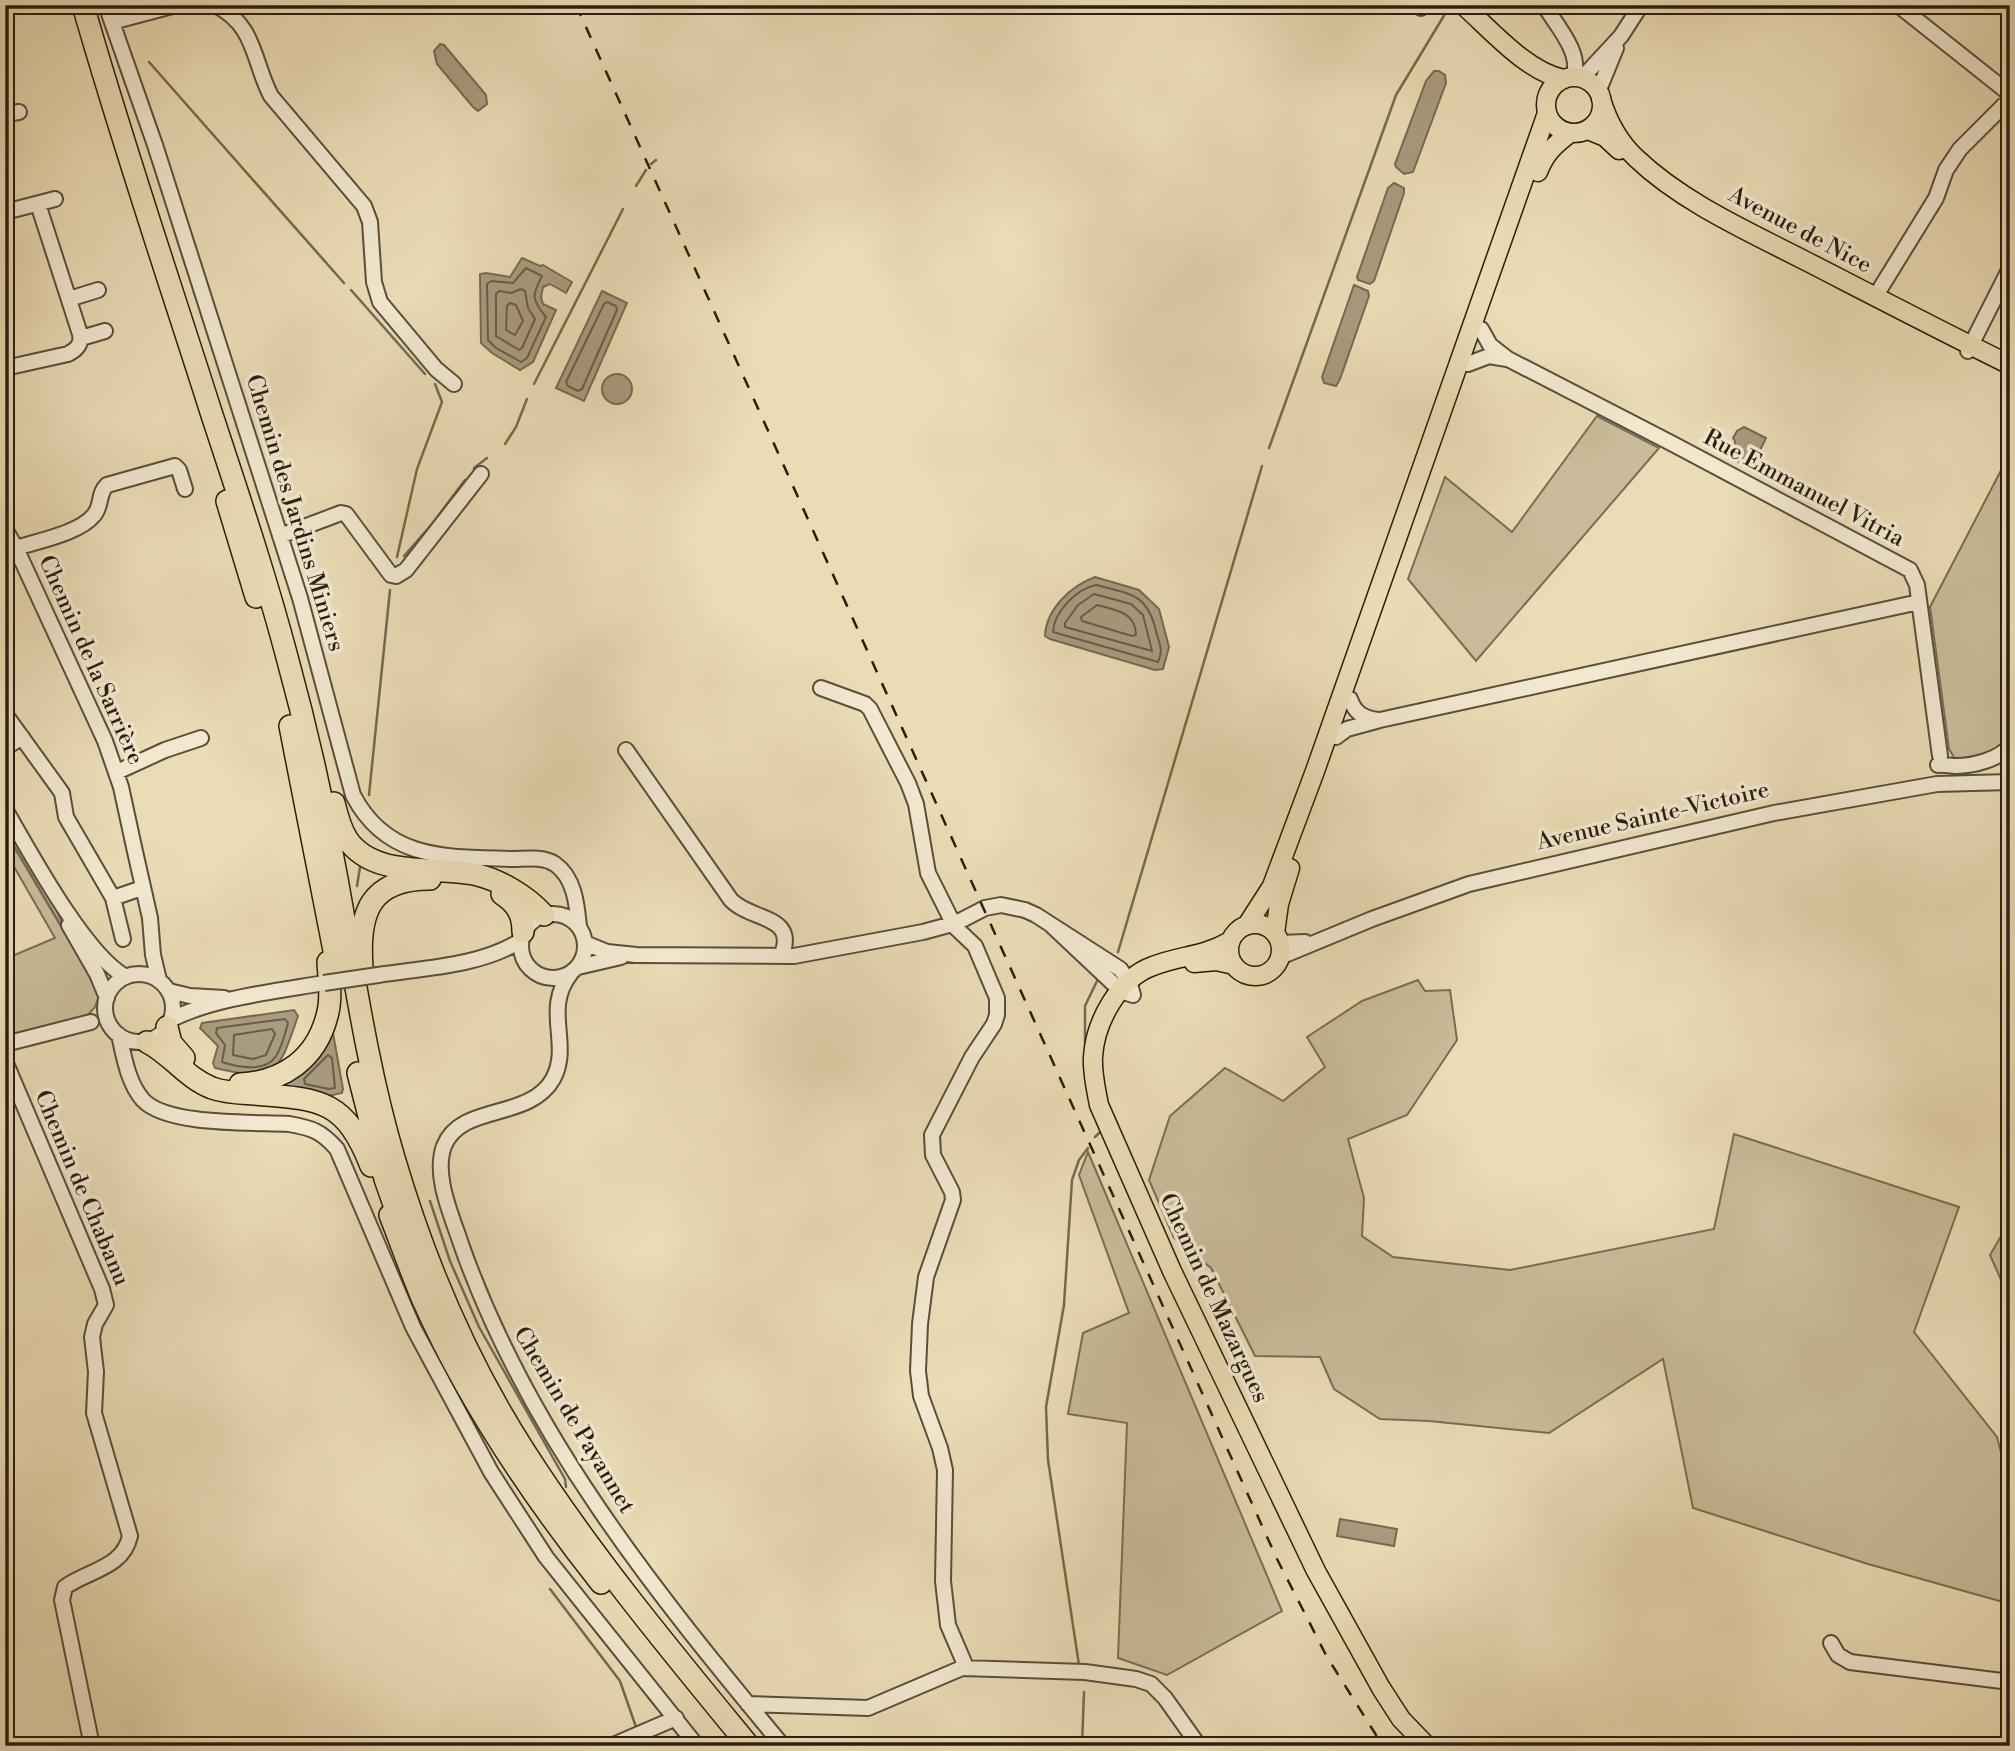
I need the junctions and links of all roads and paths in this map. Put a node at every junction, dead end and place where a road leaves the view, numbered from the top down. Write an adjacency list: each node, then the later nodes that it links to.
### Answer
1 (68, 5): 54 (highway)
2 (83, 5): 35 (highway)
3 (106, 5): 10 (street, Chemin des Jardins Miniers)
4 (176, 5): 10 (street)
5 (215, 5): 34 (street)
6 (1463, 5): 12 (main road)
7 (1544, 5): 13 (street)
8 (1641, 5): 11 (street)
9 (1898, 5): 15 (street)
10 (111, 22): 39 (street, Chemin des Jardins Miniers)
11 (1620, 36): 13 (street); 14 (street)
12 (1527, 61): 13 (main road); 16 (main road)
13 (1573, 78): 14 (main road); 16 (main road)
14 (1600, 95): 17 (main road); 23 (main road, Avenue de Nice)
15 (2010, 96): 23 (street)
16 (1547, 105): 17 (main road); 65 (main road)
17 (1579, 131): 25 (main road); 28 (main road, Avenue de Nice)
18 (55, 200): 19 (street)
19 (38, 204): 20 (street); 24 (street)
20 (5, 212)
21 (2010, 268): 28 (street)
22 (98, 290): 24 (street)
23 (1875, 297): 28 (main road, Avenue de Nice)
24 (69, 299): 27 (street)
25 (1481, 329): 29 (street); 30 (main road)
26 (105, 331): 27 (street)
27 (81, 338): 32 (street)
28 (1969, 348): 31 (main road, Avenue de Nice); 33 (main road, Avenue de Nice)
29 (1508, 359): 30 (street); 41 (street, Rue Emmanuel Vitria)
30 (1468, 364): 43 (main road)
31 (2010, 365)
32 (5, 368)
33 (2010, 372)
34 (454, 384)
35 (214, 419): 63 (highway); 91 (highway)
36 (481, 474): 39 (street)
37 (185, 489): 40 (street)
38 (5, 529): 40 (street, Chemin de la Sarrière)
39 (280, 536): 60 (street, Chemin des Jardins Miniers)
40 (16, 548): 53 (street, Chemin de la Sarrière)
41 (1919, 602): 45 (street); 52 (street, Rue Emmanuel Vitria)
42 (821, 688): 64 (street)
43 (1350, 699): 45 (street); 47 (main road)
44 (5, 714): 46 (street)
45 (1380, 720): 47 (street)
46 (22, 737): 49 (street); 62 (street)
47 (1336, 737): 71 (main road)
48 (201, 738): 53 (street)
49 (5, 748)
50 (626, 750): 73 (street)
51 (2008, 750): 52 (street)
52 (1941, 762): 56 (street); 57 (street)
53 (117, 772): 61 (street, Chemin de la Sarrière)
54 (302, 781): 85 (highway); 92 (highway)
55 (2010, 782): 56 (street, Avenue Sainte-Victoire)
56 (1952, 783): 57 (street, Avenue Sainte-Victoire)
57 (1937, 784): 71 (street, Avenue Sainte-Victoire)
58 (5, 809): 59 (street)
59 (19, 832): 78 (street); 82 (street)
60 (570, 885): 63 (street); 66 (street)
61 (143, 891): 62 (street); 78 (street); 79 (street)
62 (113, 898): 68 (street)
63 (549, 914): 66 (street); 67 (street)
64 (953, 923): 73 (street); 80 (street); 94 (street)
65 (1247, 925): 69 (main road); 71 (main road)
66 (579, 928): 70 (street)
67 (522, 937): 74 (street); 76 (street); 91 (highway)
68 (123, 939)
69 (1230, 941): 75 (main road); 80 (main road)
70 (585, 943): 72 (street); 77 (street)
71 (1279, 944): 75 (main road)
72 (636, 955): 73 (street); 77 (street)
73 (781, 956)
74 (461, 962): 76 (street); 81 (street, bridge)
75 (1234, 965): 80 (main road)
76 (530, 969): 77 (street); 83 (street, Chemin de Payannet)
77 (575, 970): 83 (street, Chemin de Payannet)
78 (130, 976): 79 (street); 82 (street)
79 (164, 985): 81 (street); 85 (street)
80 (1128, 989): 106 (main road, Chemin de Mazargues)
81 (243, 998): 85 (street)
82 (106, 1002): 84 (street); 86 (street)
83 (557, 1009): 96 (street, Chemin de Payannet)
84 (90, 1022): 86 (street); 88 (street)
85 (169, 1023): 87 (street)
86 (115, 1031): 87 (street); 90 (street)
87 (140, 1042): 90 (street); 92 (highway)
88 (5, 1044)
89 (5, 1061): 99 (street, Chemin de Chabanu)
90 (127, 1066): 97 (street)
91 (418, 1232): 103 (highway)
92 (496, 1435): 102 (highway)
93 (1831, 1643): 95 (street)
94 (966, 1667): 96 (street); 105 (street)
95 (2010, 1682)
96 (748, 1704): 104 (street, Chemin de Payannet)
97 (676, 1718): 100 (street); 101 (street)
98 (2010, 1734): 107 (street)
99 (92, 1746)
100 (611, 1746)
101 (697, 1746)
102 (732, 1746)
103 (749, 1746)
104 (783, 1746)
105 (1199, 1746)
106 (1427, 1746)
107 (2006, 1746)

